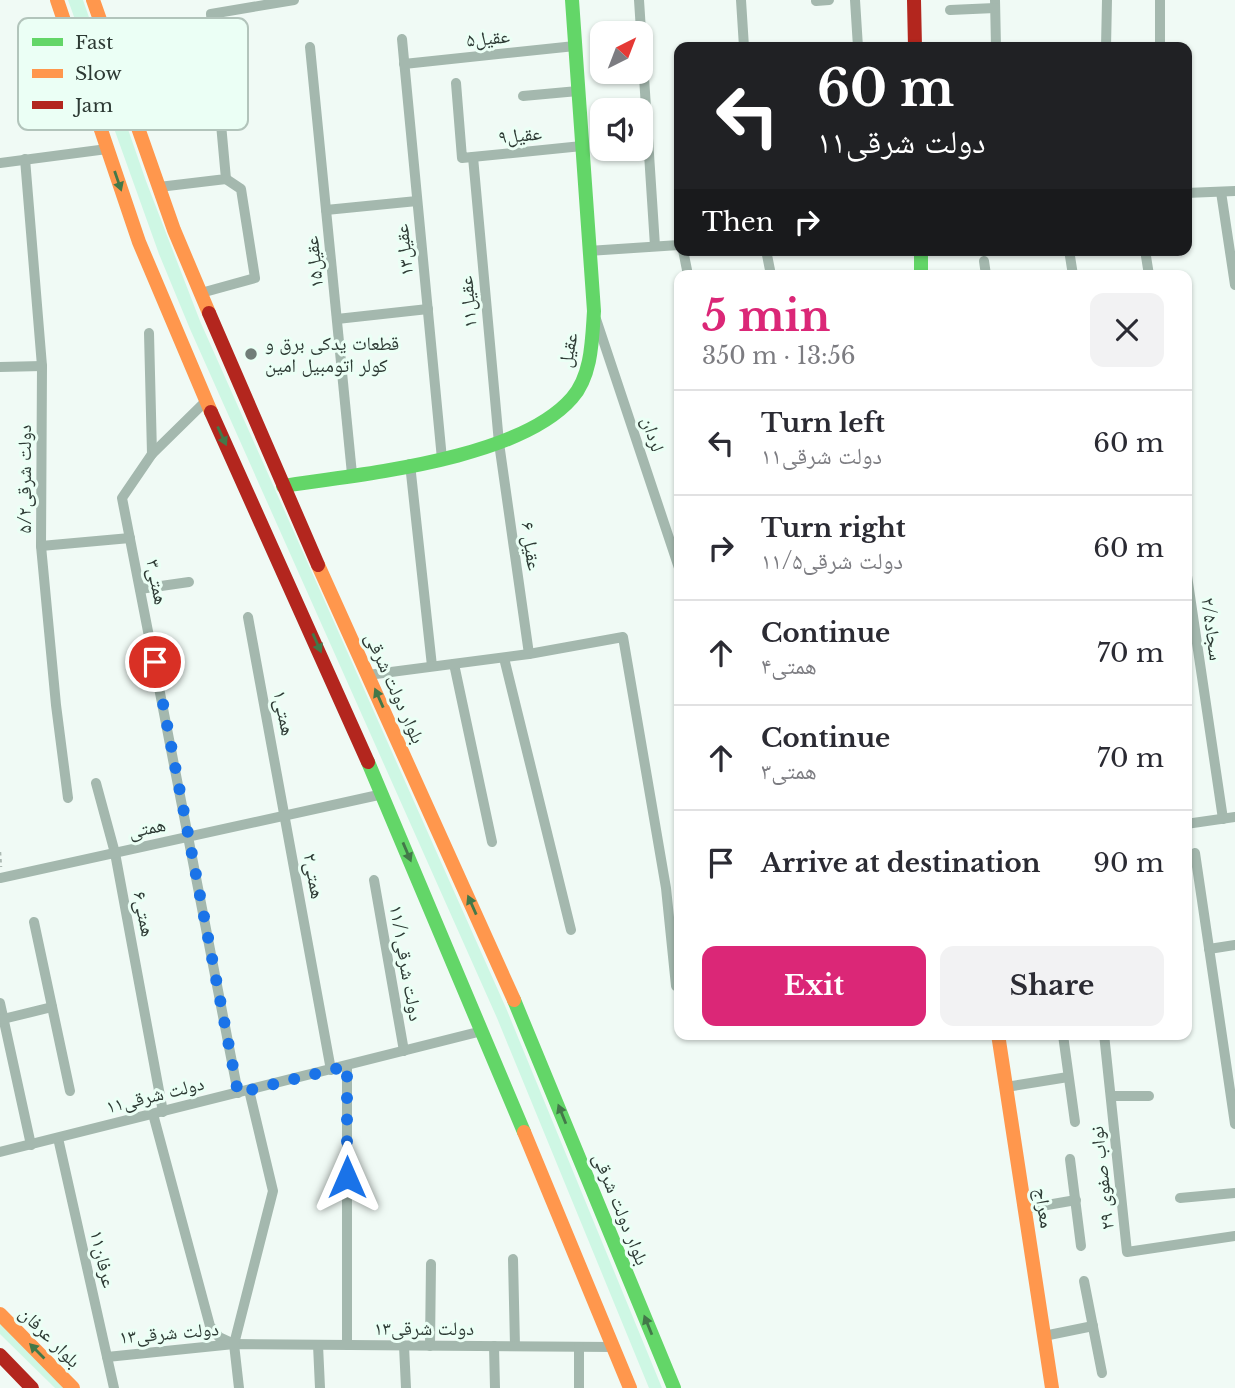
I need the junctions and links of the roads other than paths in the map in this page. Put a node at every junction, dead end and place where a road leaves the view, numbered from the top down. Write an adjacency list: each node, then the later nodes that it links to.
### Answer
1 (57, 0): 15 (main road)
2 (93, 0): 16 (main road, بلوار دولت شرقی)
3 (294, 0): 17 (street)
4 (572, 0): 26 (main road, عقیل)
5 (639, 0): 47 (street)
6 (741, 0): 19 (street)
7 (829, 0): 12 (street)
8 (855, 0): 20 (street)
9 (914, 0): 21 (main road)
10 (1107, 0): 23 (street)
11 (1160, 0): 24 (street)
12 (816, 1)
13 (995, 4): 14 (street); 22 (street)
14 (950, 9)
15 (63, 18)
16 (99, 18)
17 (212, 18)
18 (401, 39): 27 (street, عقیل۱۳)
19 (744, 42)
20 (858, 42)
21 (915, 42)
22 (996, 42)
23 (1106, 42)
24 (1160, 42)
25 (310, 47): 45 (street, عقیل۱۵)
26 (575, 47): 27 (street, عقیل۵); 29 (main road, عقیل)
27 (404, 64): 44 (street, عقیل۱۳)
28 (456, 83): 36 (street, عقیل۱۱)
29 (578, 91): 30 (street); 34 (main road, عقیل)
30 (523, 96)
31 (101, 130): 35 (main road)
32 (139, 130): 40 (main road, بلوار دولت شرقی)
33 (222, 130): 39 (street)
34 (582, 146): 36 (street, عقیل۹); 48 (main road, عقیل)
35 (107, 149): 37 (street); 59 (main road, one-way to 59)
36 (467, 158): 60 (street, عقیل۱۱)
37 (25, 159): 38 (street); 57 (street, ۵/۲دولت شرقی)
38 (0, 163)
39 (226, 179): 40 (street); 52 (street)
40 (159, 187): 52 (main road, بلوار دولت شرقی)
41 (1235, 191): 42 (street)
42 (1221, 192): 43 (street); 51 (street)
43 (1192, 193)
44 (417, 201): 45 (street); 53 (street, عقیل۱۳)
45 (326, 211): 55 (street, عقیل۱۵)
46 (674, 245): 47 (street)
47 (655, 246): 48 (street)
48 (588, 251): 54 (main road, عقیل)
49 (984, 261): 50 (street)
50 (985, 270)
51 (1235, 285)
52 (201, 293): 65 (main road, بلوار دولت شرقی)
53 (428, 309): 55 (street); 62 (street, عقیل۱۳)
54 (593, 311): 60 (main road, عقیل); 68 (street, لردان)
55 (337, 319): 64 (street, عقیل۱۵)
56 (149, 333): 61 (street)
57 (42, 366): 58 (street); 67 (street, ۵/۲دولت شرقی)
58 (0, 368)
59 (206, 401): 61 (street); 79 (main road, one-way to 79)
60 (499, 443): 62 (main road, عقیل); 73 (street, عقیل ۶)
61 (152, 454): 66 (street, ۳همتی)
62 (442, 459): 63 (main road, عقیل)
63 (410, 464): 64 (main road, عقیل); 76 (street)
64 (352, 474): 65 (main road, عقیل)
65 (283, 486): 77 (main road, بلوار دولت شرقی)
66 (130, 538): 67 (street); 70 (street, ۳همتی)
67 (41, 545): 80 (street, ۵/۲دولت شرقی)
68 (674, 553)
69 (189, 582): 70 (street)
70 (140, 589): 85 (street, ۳همتی)
71 (1192, 610): 83 (street, ۲/۵سجاد)
72 (248, 617): 81 (street, ۱همتی)
73 (529, 654): 74 (street); 95 (street)
74 (504, 657): 75 (street); 92 (street)
75 (454, 664): 76 (street); 86 (street)
76 (432, 666): 77 (street)
77 (368, 675): 153 (main road, بلوار دولت شرقی, one-way to 77)
78 (96, 783): 87 (street, ۶همتی)
79 (383, 794): 81 (street, همتی); 99 (main road, one-way to 99)
80 (68, 798)
81 (286, 816): 85 (street, همتی); 105 (street, ۲همتی)
82 (1235, 817): 83 (street)
83 (1223, 819): 84 (street)
84 (1192, 823)
85 (189, 836): 87 (street, همتی); 109 (street, ۳همتی)
86 (492, 842)
87 (115, 853): 89 (street, همتی); 113 (street, ۶همتی)
88 (1195, 853): 94 (street)
89 (0, 878)
90 (374, 880): 103 (street, ۱۱/۱دولت شرقی)
91 (34, 922): 97 (street)
92 (571, 930)
93 (1235, 945): 94 (street)
94 (1209, 949): 110 (street)
95 (674, 966)
96 (0, 1003): 98 (street)
97 (52, 1007): 98 (street); 108 (street)
98 (3, 1018): 117 (street)
99 (482, 1031): 103 (street, ۱۱دولت شرقی); 140 (main road)
100 (999, 1040): 107 (main road, معراج)
101 (1063, 1040): 106 (street)
102 (1105, 1040): 111 (street, نواب صفوی ۲۹)
103 (404, 1051): 104 (street, ۱۱دولت شرقی)
104 (347, 1066): 105 (street, ۱۱دولت شرقی); 134 (street)
105 (331, 1070): 109 (street, ۱۱دولت شرقی)
106 (1068, 1077): 107 (street); 114 (street)
107 (1006, 1087): 123 (main road, معراج)
108 (70, 1091)
109 (244, 1091): 113 (street, ۱۱دولت شرقی); 132 (street, ۳همتی)
110 (1233, 1094): 115 (street)
111 (1111, 1096): 112 (street); 124 (street, نواب صفوی ۲۹)
112 (1149, 1096)
113 (158, 1113): 116 (street, ۱۱دولت شرقی); 132 (street, ۶همتی)
114 (1074, 1122)
115 (1235, 1124)
116 (58, 1138): 117 (street, ۱۱دولت شرقی); 142 (street, ۱۱عرفان)
117 (31, 1145): 118 (street, ۱۱دولت شرقی)
118 (0, 1152)
119 (1070, 1159): 122 (street)
120 (1235, 1193): 121 (street)
121 (1180, 1198)
122 (1076, 1200): 123 (street); 125 (street)
123 (1024, 1209): 131 (main road, معراج)
124 (1235, 1236)
125 (1081, 1246)
126 (513, 1259): 138 (street)
127 (431, 1264): 136 (street)
128 (1084, 1281): 130 (street)
129 (0, 1314): 145 (main road, بلوار عرفان, one-way to 129)
130 (1093, 1326): 131 (street); 143 (street)
131 (1044, 1336): 154 (main road, معراج)
132 (234, 1344): 133 (street, ۱۳دولت شرقی); 142 (street, دولت شرقی۱۳); 147 (street)
133 (318, 1345): 134 (street, ۱۳دولت شرقی); 148 (street)
134 (347, 1345): 135 (street, ۱۳دولت شرقی)
135 (404, 1346): 136 (street, ۱۳دولت شرقی); 149 (street)
136 (430, 1346): 137 (street, ۱۳دولت شرقی)
137 (494, 1346): 138 (street, ۱۳دولت شرقی); 150 (street)
138 (515, 1346): 139 (street, ۱۳دولت شرقی)
139 (579, 1347): 140 (street, ۱۳دولت شرقی); 151 (street)
140 (613, 1347): 152 (main road)
141 (0, 1355): 144 (main road)
142 (107, 1357): 146 (street, ۱۱عرفان)
143 (1102, 1373)
144 (31, 1387)
145 (73, 1388)
146 (114, 1388)
147 (239, 1388)
148 (320, 1388)
149 (406, 1388)
150 (495, 1388)
151 (579, 1388)
152 (630, 1388)
153 (674, 1388)
154 (1052, 1388)

